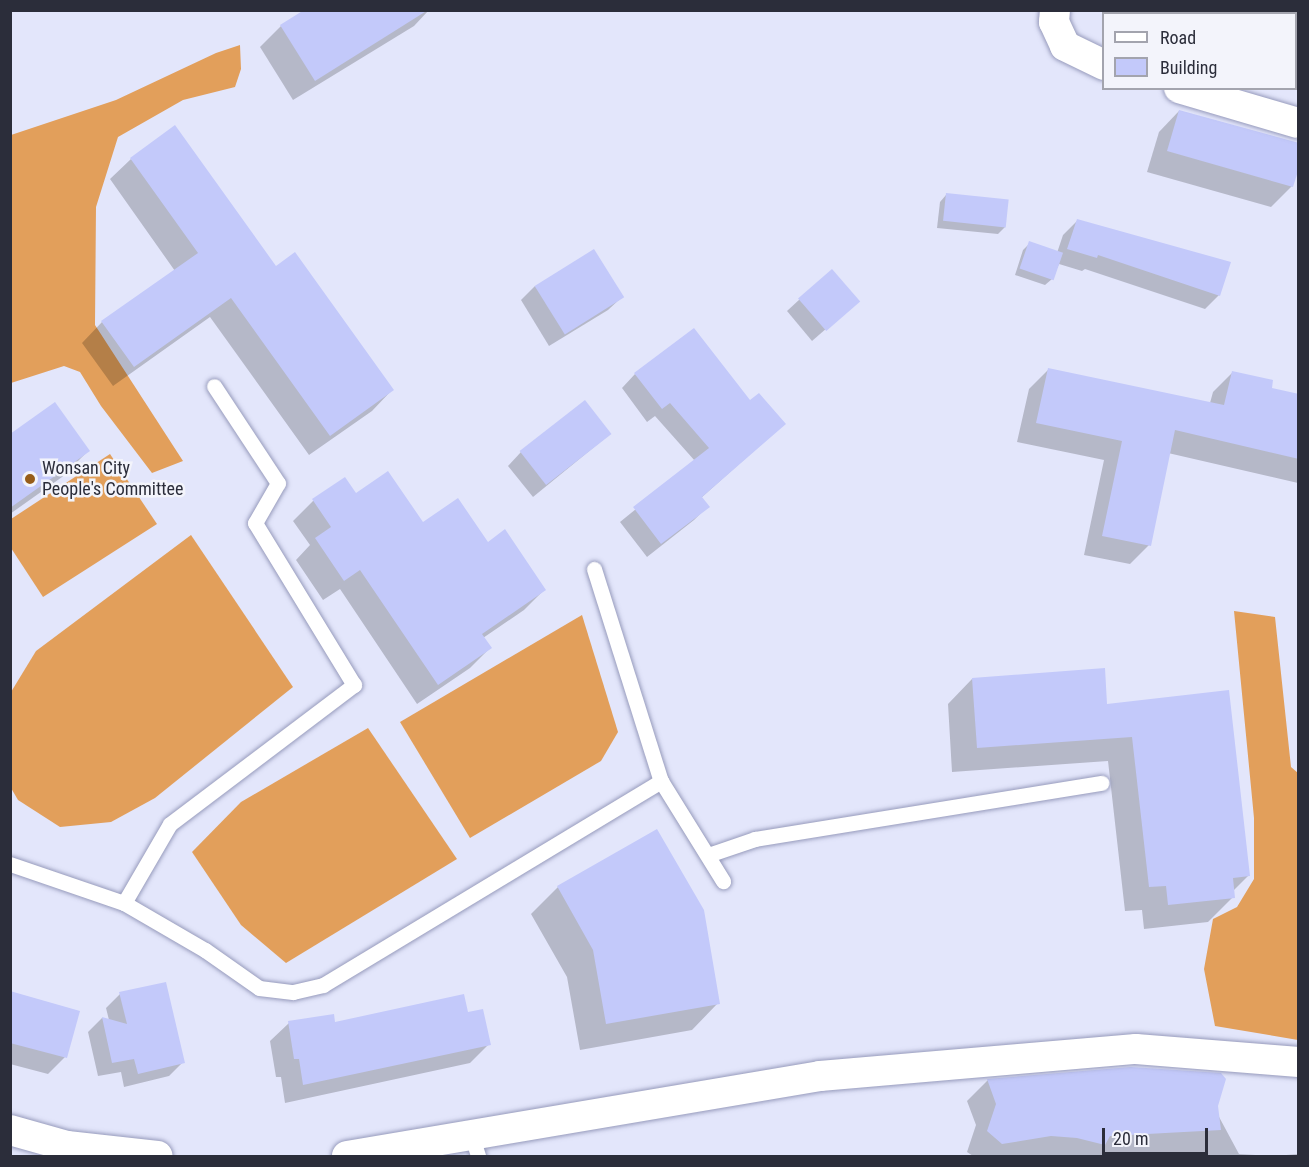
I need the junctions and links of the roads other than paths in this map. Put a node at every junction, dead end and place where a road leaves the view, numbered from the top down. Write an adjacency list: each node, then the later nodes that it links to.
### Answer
1 (1055, 10): 2 (street)
2 (1102, 64)
3 (1186, 90): 4 (street)
4 (1299, 123)
5 (214, 386): 12 (lane)
6 (594, 569): 7 (lane)
7 (661, 781): 9 (lane); 12 (lane)
8 (1102, 783): 9 (lane)
9 (708, 855): 11 (lane)
10 (10, 864): 12 (lane)
11 (723, 880)
12 (124, 903)
13 (1299, 1062): 15 (street)
14 (10, 1130): 16 (street)
15 (475, 1147): 17 (street)
16 (157, 1156)
17 (347, 1156)

